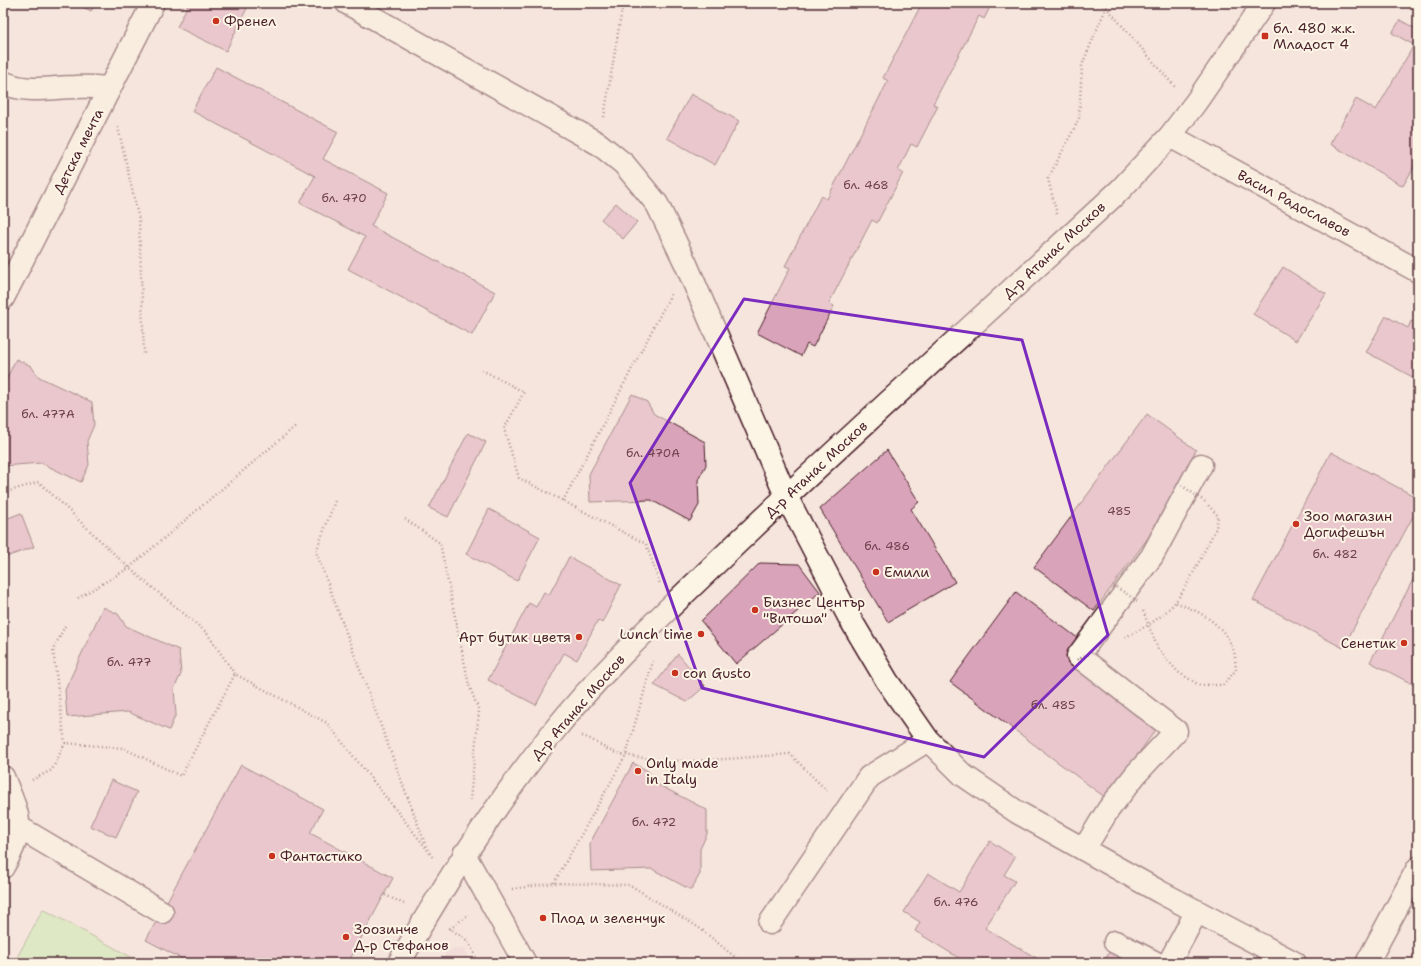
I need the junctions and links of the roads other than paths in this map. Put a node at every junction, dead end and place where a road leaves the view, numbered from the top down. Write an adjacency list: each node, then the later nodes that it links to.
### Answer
1 (153, 3): 5 (street, Детска мечта)
2 (347, 3): 10 (street)
3 (1264, 3): 6 (street, Д-р Атанас Москов)
4 (3, 82): 5 (street)
5 (110, 88): 8 (street, Детска мечта)
6 (1170, 136): 7 (street, Васил Радославов); 10 (street, Д-р Атанас Москов)
7 (1418, 271)
8 (3, 298)
9 (1200, 465): 14 (street)
10 (786, 496): 11 (street); 15 (street, Д-р Атанас Москов)
11 (928, 740): 14 (street); 20 (street)
12 (6, 784): 13 (street)
13 (20, 828): 16 (street); 19 (street)
14 (1084, 849): 18 (street)
15 (464, 854): 22 (street, Д-р Атанас Москов); 23 (street)
16 (3, 868)
17 (1416, 878): 27 (street)
18 (1197, 911): 25 (street); 26 (street)
19 (162, 912)
20 (770, 923)
21 (1115, 942): 24 (street)
22 (399, 963)
23 (525, 963)
24 (1156, 963)
25 (1169, 963)
26 (1295, 963)
27 (1367, 963)

